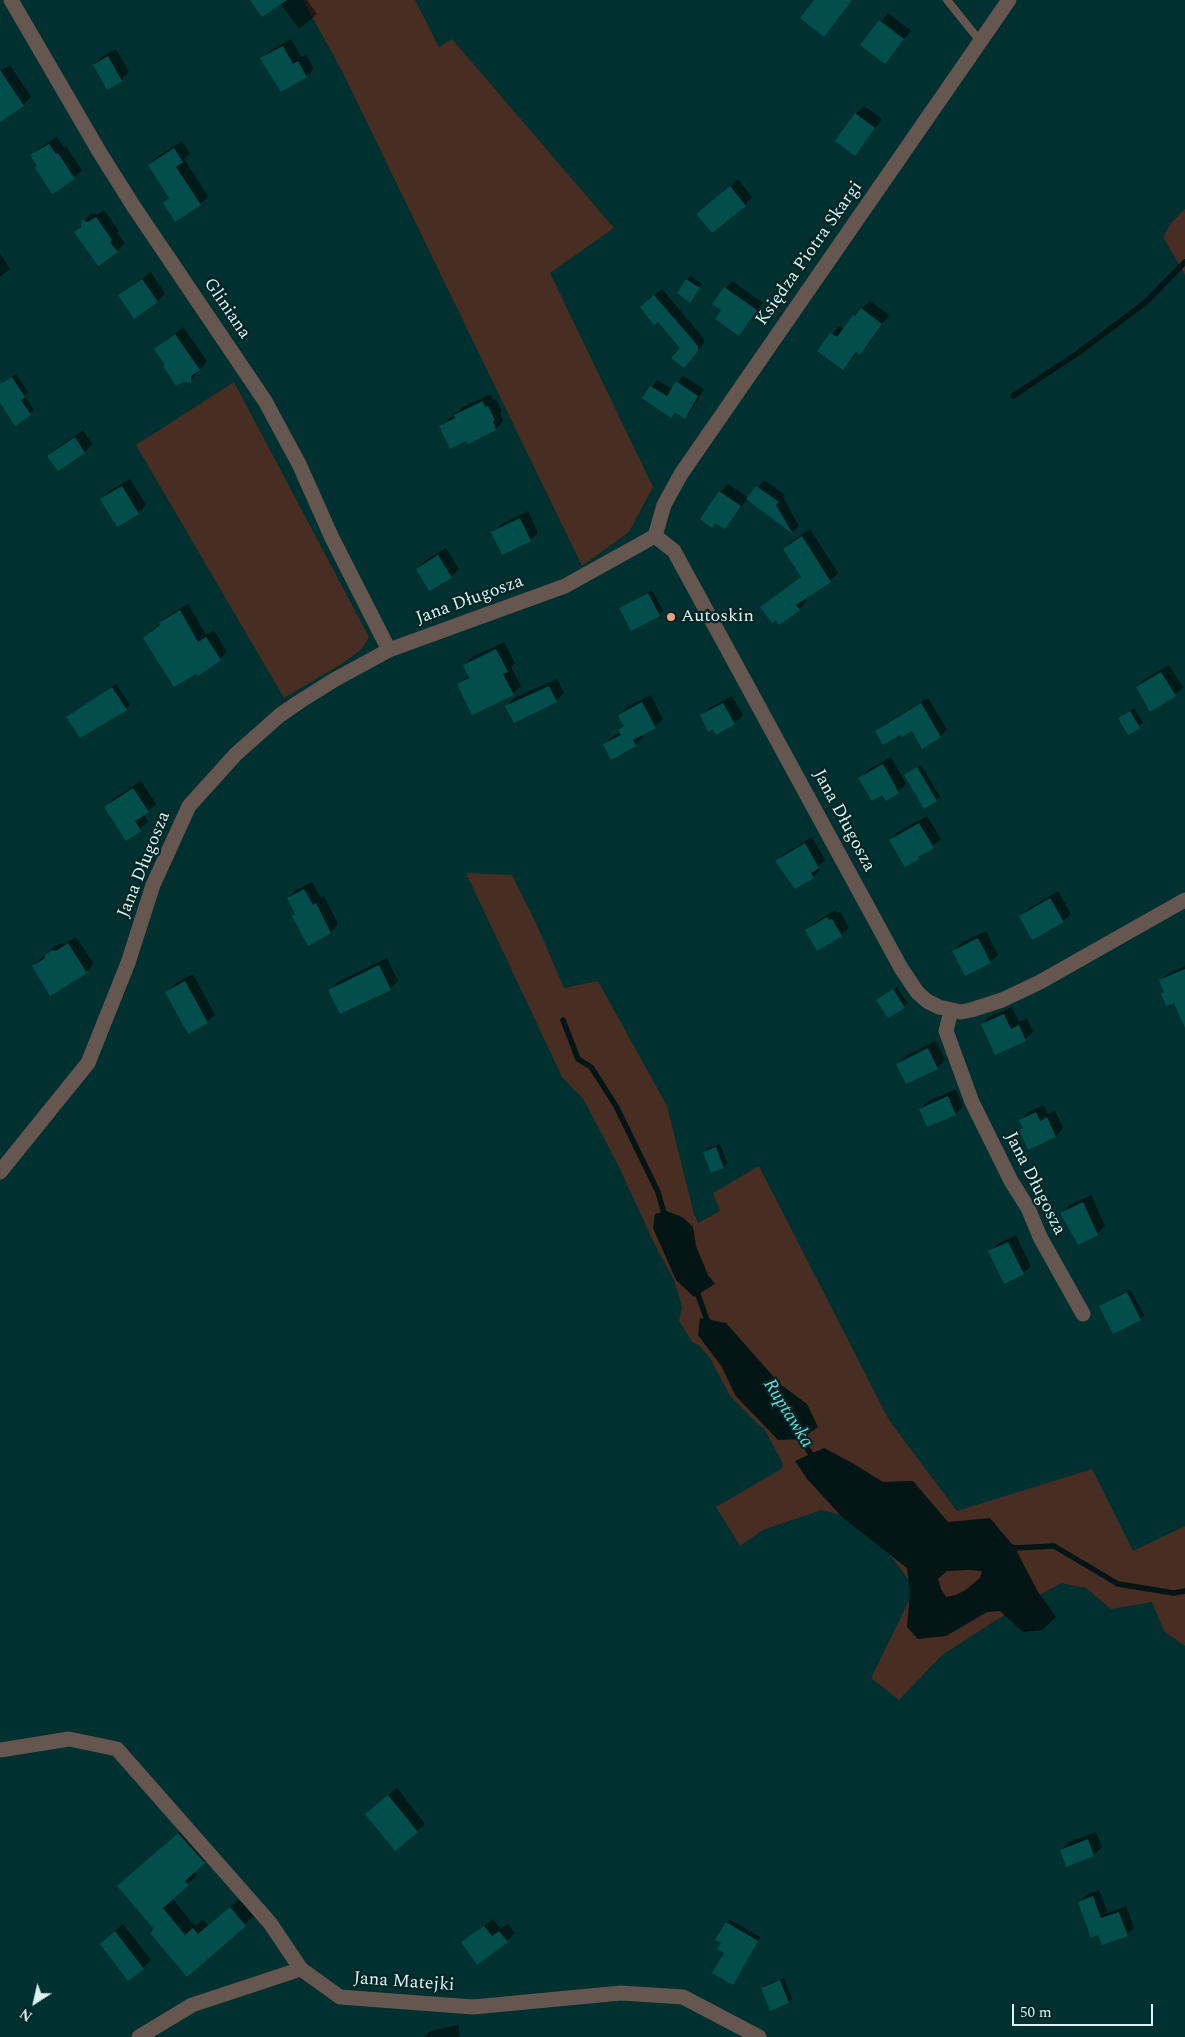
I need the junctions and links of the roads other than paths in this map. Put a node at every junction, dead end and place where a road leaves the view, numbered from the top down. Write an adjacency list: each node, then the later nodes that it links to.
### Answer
1 (11, 0): 6 (street, Gliniana)
2 (947, 0): 4 (lane)
3 (1009, 0): 4 (street, Księdza Piotra Skargi)
4 (980, 41): 5 (street, Księdza Piotra Skargi)
5 (655, 536): 6 (street, Jana Długosza); 8 (street, Jana Długosza)
6 (389, 650): 9 (street, Jana Długosza)
7 (1185, 900): 8 (street, Jana Długosza)
8 (951, 1011): 10 (street, Jana Długosza)
9 (0, 1172)
10 (1083, 1314)
11 (0, 1750): 12 (street, Jana Matejki)
12 (302, 1969): 13 (street); 14 (street, Jana Matejki)
13 (139, 2037)
14 (759, 2037)

